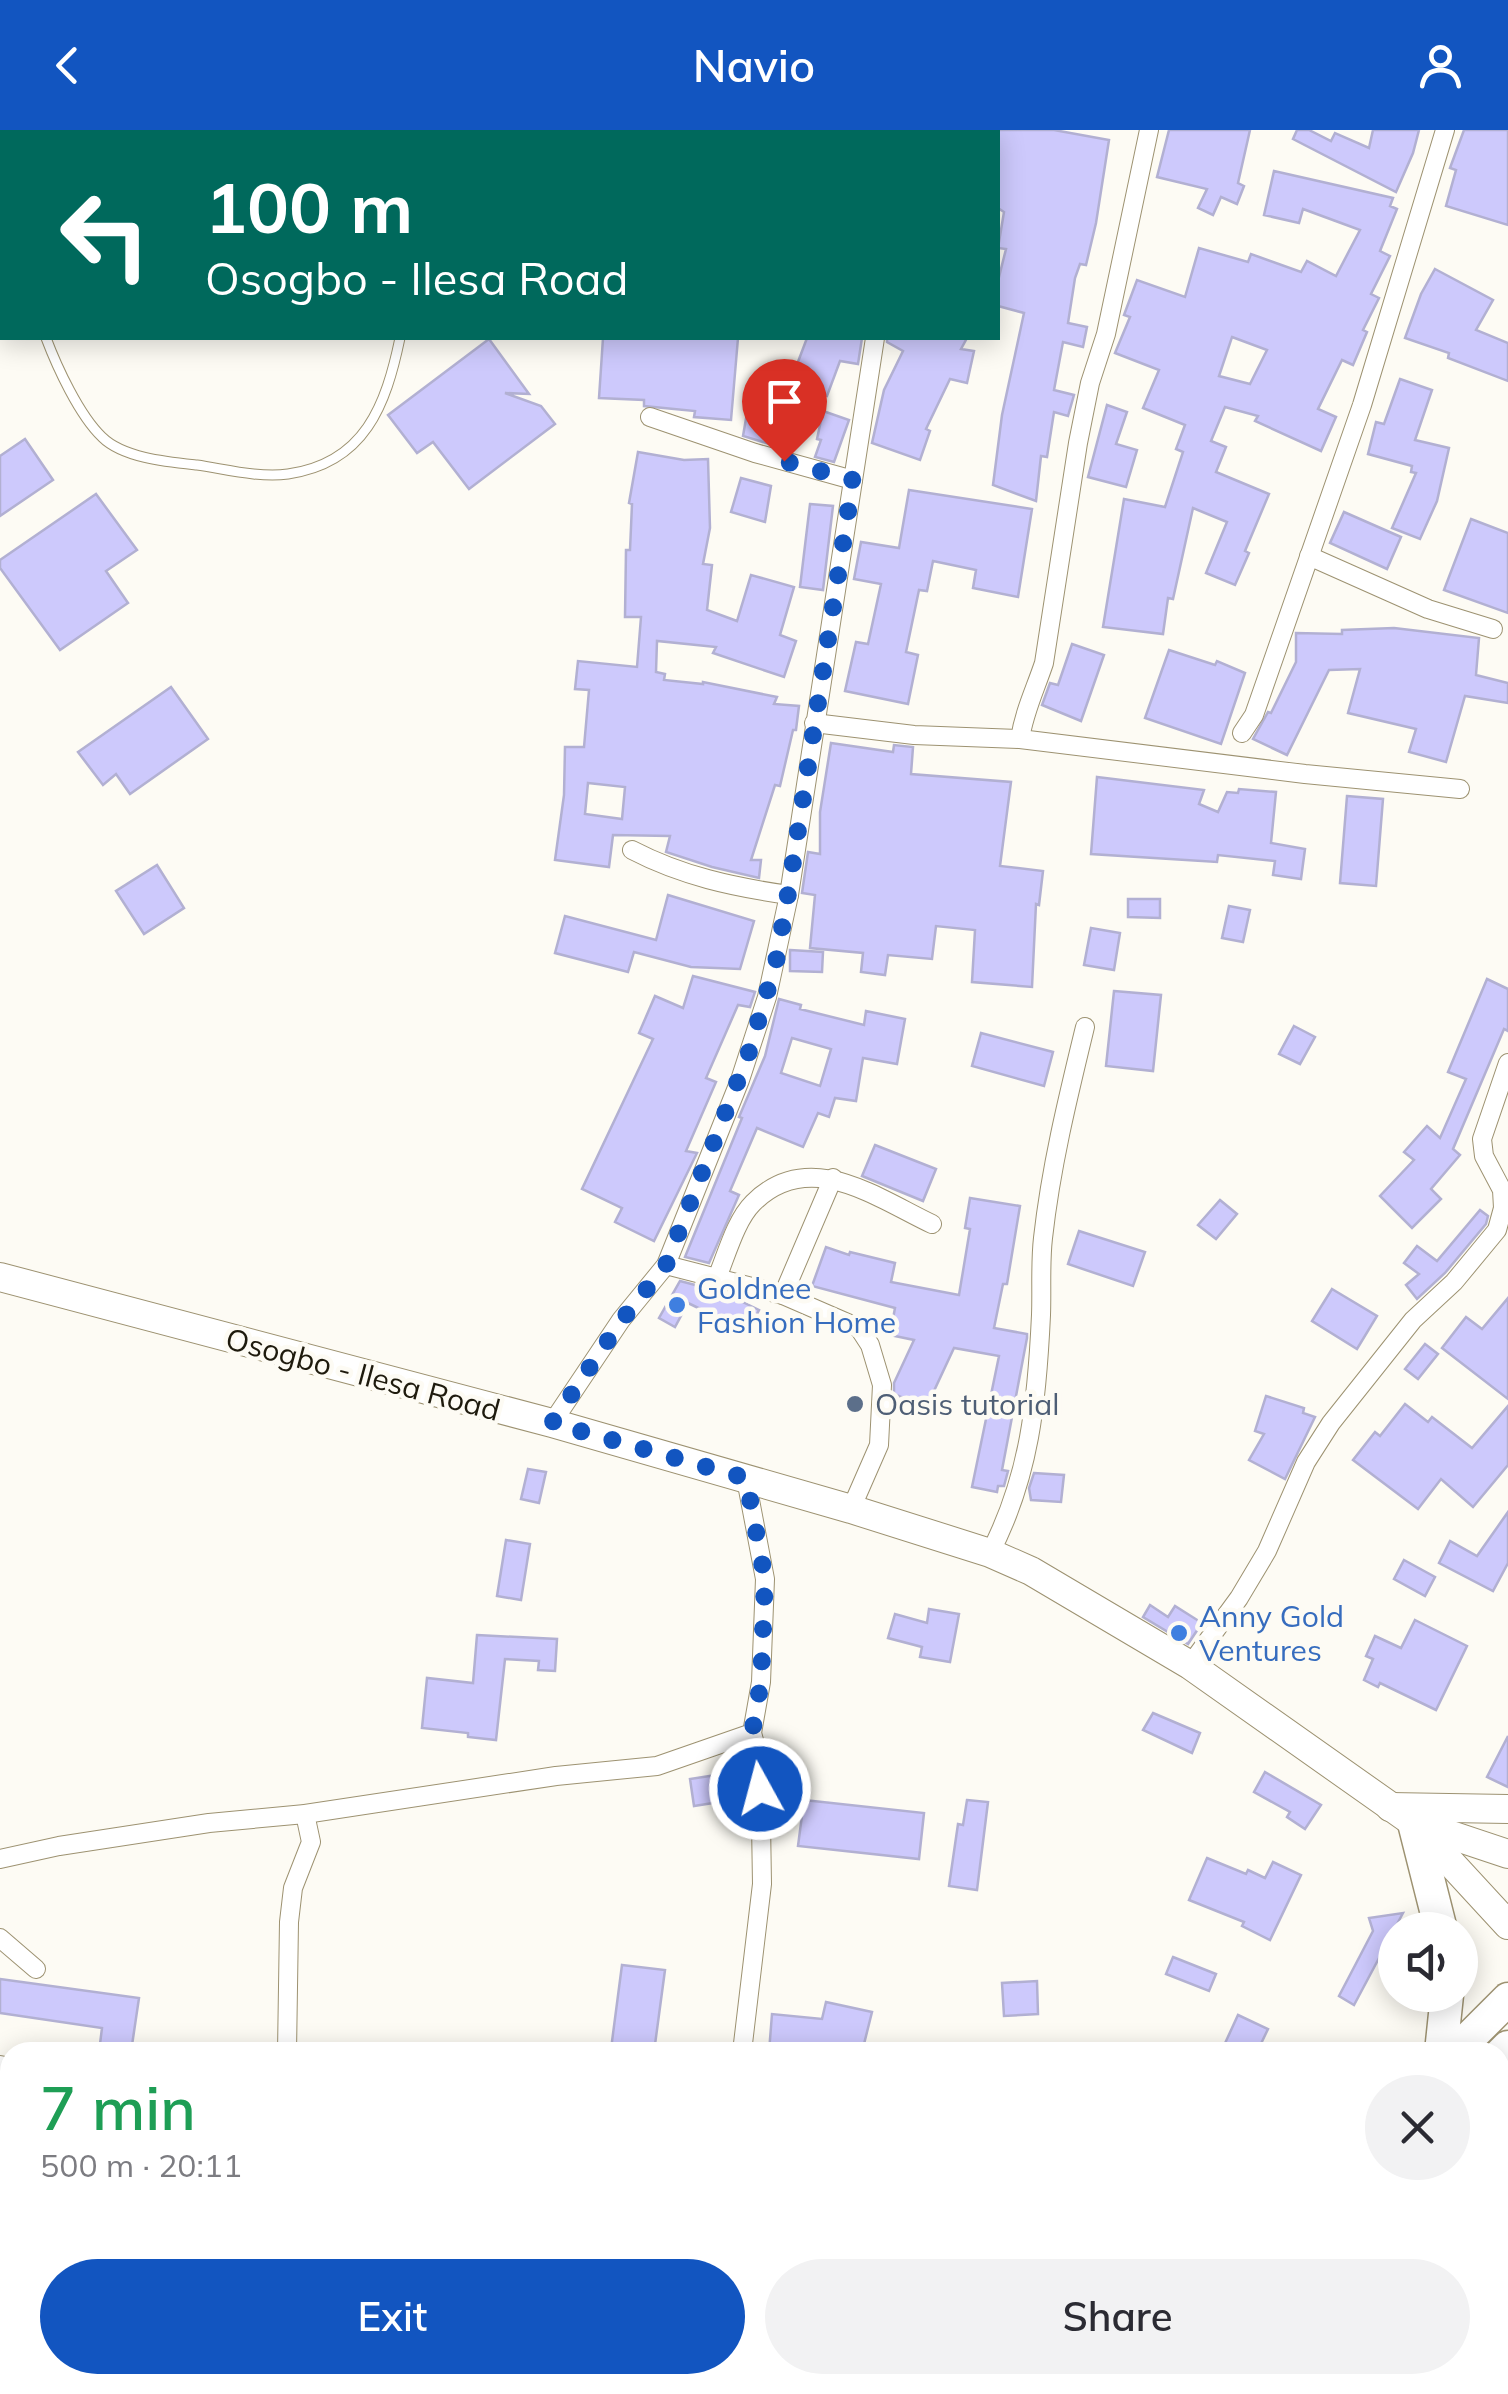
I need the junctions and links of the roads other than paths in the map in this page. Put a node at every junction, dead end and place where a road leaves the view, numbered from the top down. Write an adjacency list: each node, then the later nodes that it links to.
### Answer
1 (1149, 130): 12 (street)
2 (1445, 130): 8 (street)
3 (47, 340): 4 (lane)
4 (399, 340)
5 (875, 340): 7 (street)
6 (650, 418): 7 (street)
7 (853, 480): 10 (street)
8 (1310, 556): 9 (street); 11 (street)
9 (1493, 628)
10 (814, 724): 12 (street); 15 (street)
11 (1242, 734)
12 (1020, 739): 13 (street)
13 (1460, 788)
14 (632, 850): 15 (street)
15 (788, 894): 21 (street)
16 (1085, 1027): 28 (street)
17 (1508, 1063): 19 (street)
18 (833, 1178): 20 (street); 23 (street); 24 (street)
19 (1505, 1190): 29 (street)
20 (932, 1224)
21 (666, 1265): 23 (street); 25 (street)
22 (0, 1277): 25 (main road, Osogbo - Ilesa Road)
23 (716, 1280): 24 (street)
24 (782, 1295): 27 (street)
25 (552, 1423): 26 (main road, Osogbo - Ilesa Road)
26 (746, 1478): 27 (main road, Osogbo - Ilesa Road); 30 (street)
27 (851, 1509): 28 (main road, Osogbo - Ilesa Road)
28 (990, 1554): 29 (main road, Osogbo - Ilesa Road)
29 (1190, 1665): 33 (main road, Osogbo - Ilesa Road)
30 (752, 1733): 32 (street); 43 (street)
31 (1508, 1809): 33 (main road)
32 (305, 1814): 35 (street); 42 (street)
33 (1402, 1815): 34 (main road, Osogbo - Ilesa Road); 36 (highway); 37 (main road, Osogbo - Ilesa Road)
34 (1508, 1854)
35 (0, 1859)
36 (1434, 1912)
37 (1508, 1924)
38 (0, 1938): 39 (street)
39 (36, 1969)
40 (1508, 1999): 45 (highway)
41 (1445, 2012): 44 (highway)
42 (287, 2042)
43 (743, 2042)
44 (1442, 2042)
45 (1465, 2042)

